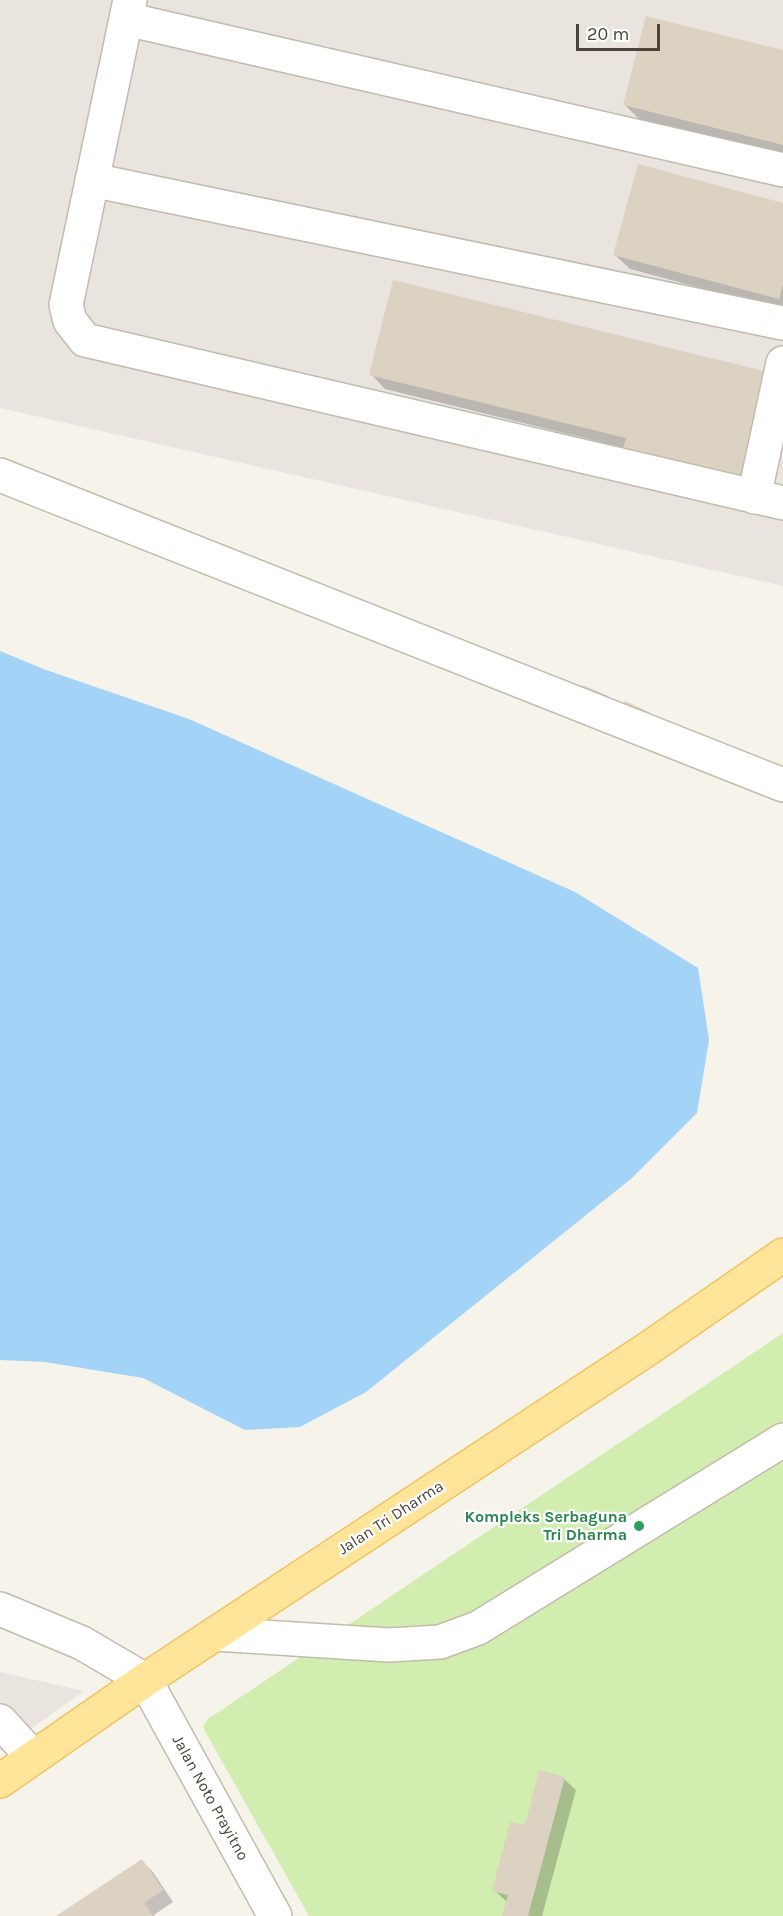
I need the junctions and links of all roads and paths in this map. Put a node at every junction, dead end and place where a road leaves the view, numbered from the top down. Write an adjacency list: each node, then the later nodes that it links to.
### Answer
1 (128, 10): 2 (street); 3 (street)
2 (783, 170)
3 (92, 180): 4 (street); 7 (street)
4 (783, 323)
5 (783, 363): 7 (street)
6 (0, 475): 8 (street)
7 (769, 500)
8 (783, 785)
9 (783, 1255): 12 (main road, Jalan Tri Dharma)
10 (783, 1440): 12 (street)
11 (0, 1609): 13 (street)
12 (215, 1634): 13 (main road, Jalan Tri Dharma)
13 (145, 1680): 15 (main road, Jalan Tri Dharma); 17 (street, Jalan Noto Prayitno)
14 (0, 1721): 15 (street)
15 (33, 1757): 16 (main road, Jalan Tri Dharma)
16 (0, 1781)
17 (275, 1916)

